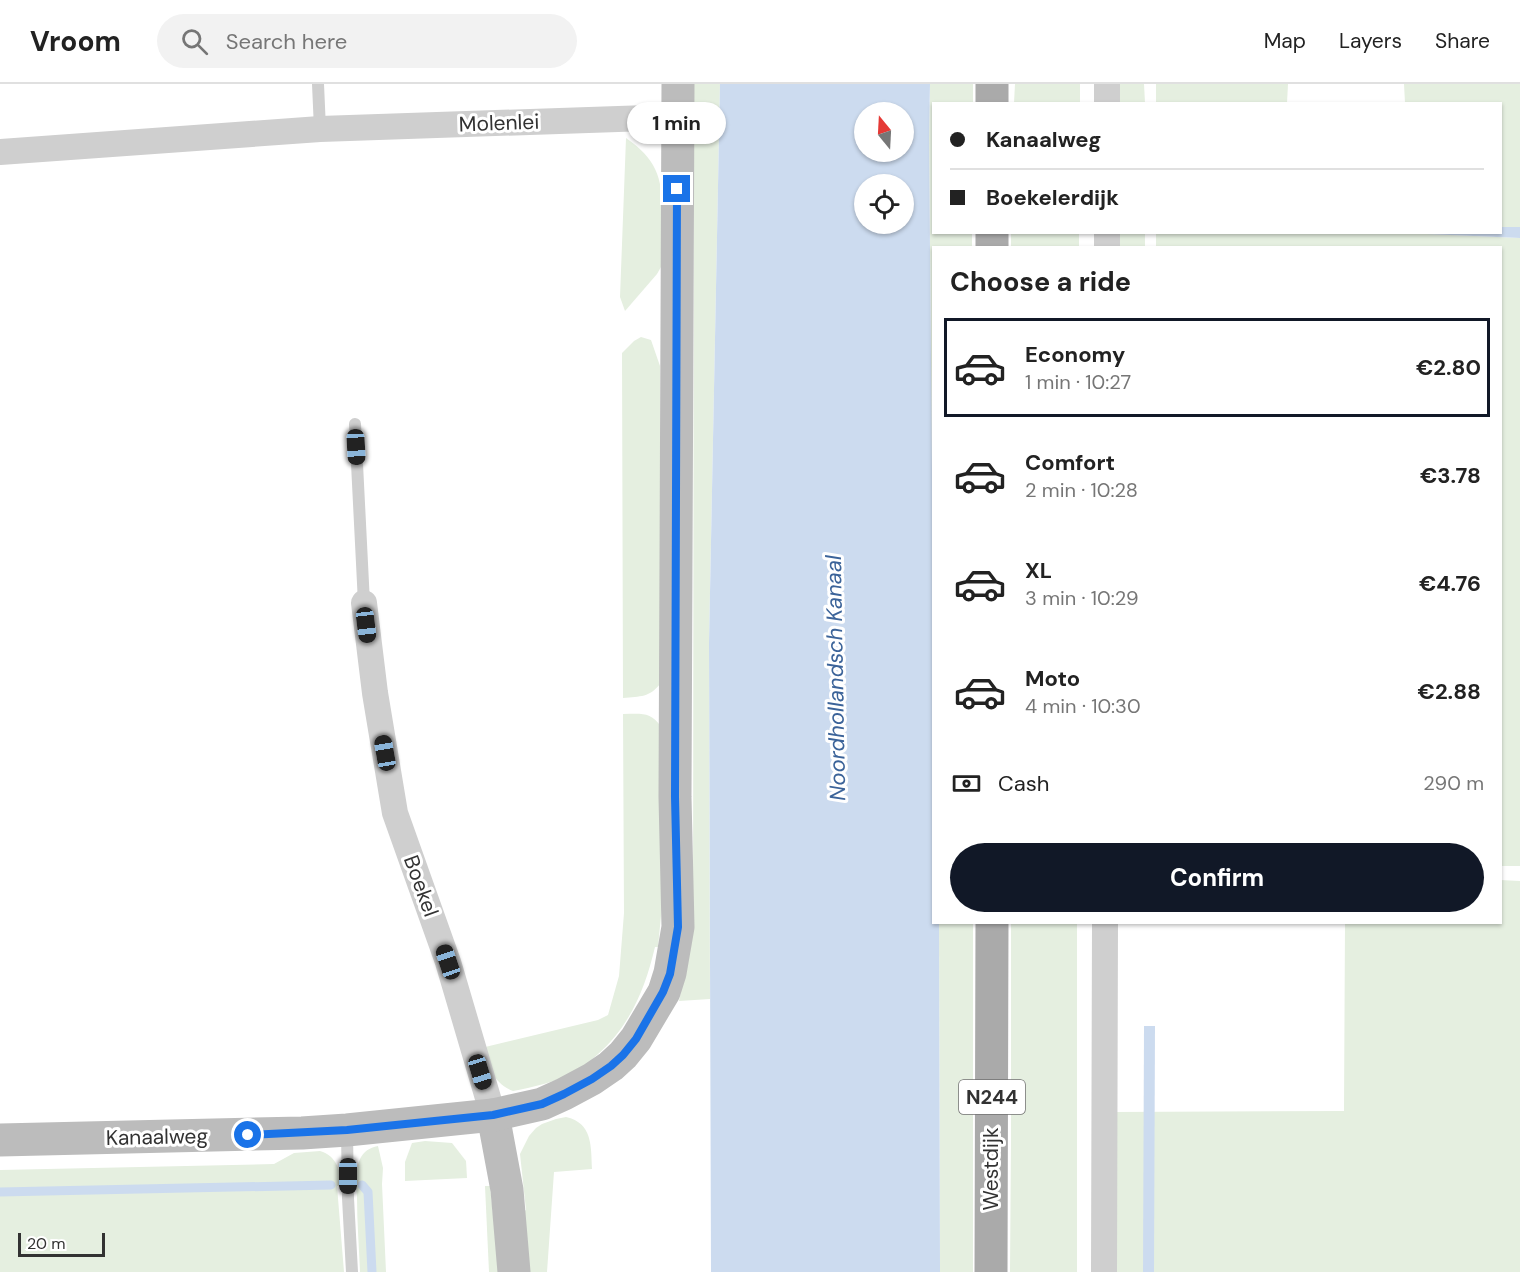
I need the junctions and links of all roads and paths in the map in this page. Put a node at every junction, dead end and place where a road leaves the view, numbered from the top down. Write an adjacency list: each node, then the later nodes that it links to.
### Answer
1 (318, 84): 8 (lane)
2 (678, 84): 7 (street, Kanaalweg)
3 (992, 84): 5 (main road)
4 (1107, 84): 6 (street)
5 (992, 102)
6 (1107, 102)
7 (677, 117): 8 (street, Molenlei); 14 (street, Kanaalweg)
8 (320, 129): 9 (street, Molenlei)
9 (0, 152)
10 (356, 424): 11 (lane)
11 (364, 603): 14 (street, Boekel)
12 (992, 924): 19 (main road, Westdijk / N244)
13 (1105, 924): 20 (street)
14 (493, 1115): 15 (street, Kanaalweg); 18 (street, Boekel)
15 (347, 1130): 16 (street, Kanaalweg); 17 (lane)
16 (0, 1140)
17 (352, 1272)
18 (514, 1272)
19 (991, 1272)
20 (1104, 1272)

